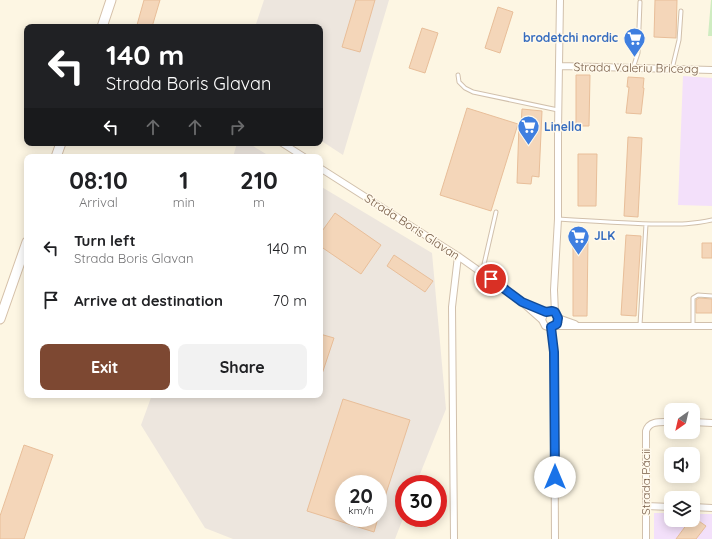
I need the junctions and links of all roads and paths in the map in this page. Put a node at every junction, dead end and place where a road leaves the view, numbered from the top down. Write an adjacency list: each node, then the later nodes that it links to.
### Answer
1 (110, 0): 5 (main road)
2 (560, 0): 6 (street)
3 (640, 2): 7 (lane)
4 (681, 11): 8 (lane)
5 (104, 24)
6 (560, 66): 7 (street, Strada Valeriu Briceag); 11 (street)
7 (633, 68): 8 (street, Strada Valeriu Briceag)
8 (672, 69): 9 (street, Strada Valeriu Briceag)
9 (712, 70)
10 (458, 75): 11 (lane)
11 (558, 110): 16 (street)
12 (287, 146): 13 (street)
13 (299, 154)
14 (323, 170): 20 (street, Strada Boris Glavan)
15 (496, 212): 21 (lane)
16 (558, 219): 18 (lane); 24 (street)
17 (712, 220): 18 (lane)
18 (646, 224): 28 (lane)
19 (24, 251): 25 (main road)
20 (458, 256): 21 (street, Strada Boris Glavan); 39 (street)
21 (482, 273): 23 (street, Strada Boris Glavan)
22 (712, 296): 29 (lane)
23 (522, 302): 24 (street, Strada Boris Glavan); 26 (street, Strada Boris Glavan)
24 (552, 313): 26 (street); 27 (street, Strada Boris Glavan); 31 (street)
25 (0, 319)
26 (542, 320): 31 (street, Strada Boris Glavan)
27 (579, 325): 28 (street, Strada Boris Glavan); 31 (street, Strada Boris Glavan)
28 (640, 325): 29 (street, Strada Boris Glavan)
29 (693, 325): 30 (street, Strada Boris Glavan)
30 (712, 326)
31 (553, 327): 40 (street)
32 (664, 422): 35 (street, Strada Păcii)
33 (700, 422): 34 (street)
34 (712, 422)
35 (646, 506): 36 (street); 41 (street, Strada Păcii)
36 (664, 507)
37 (700, 508): 38 (street)
38 (712, 508)
39 (454, 539)
40 (555, 539)
41 (646, 539)

